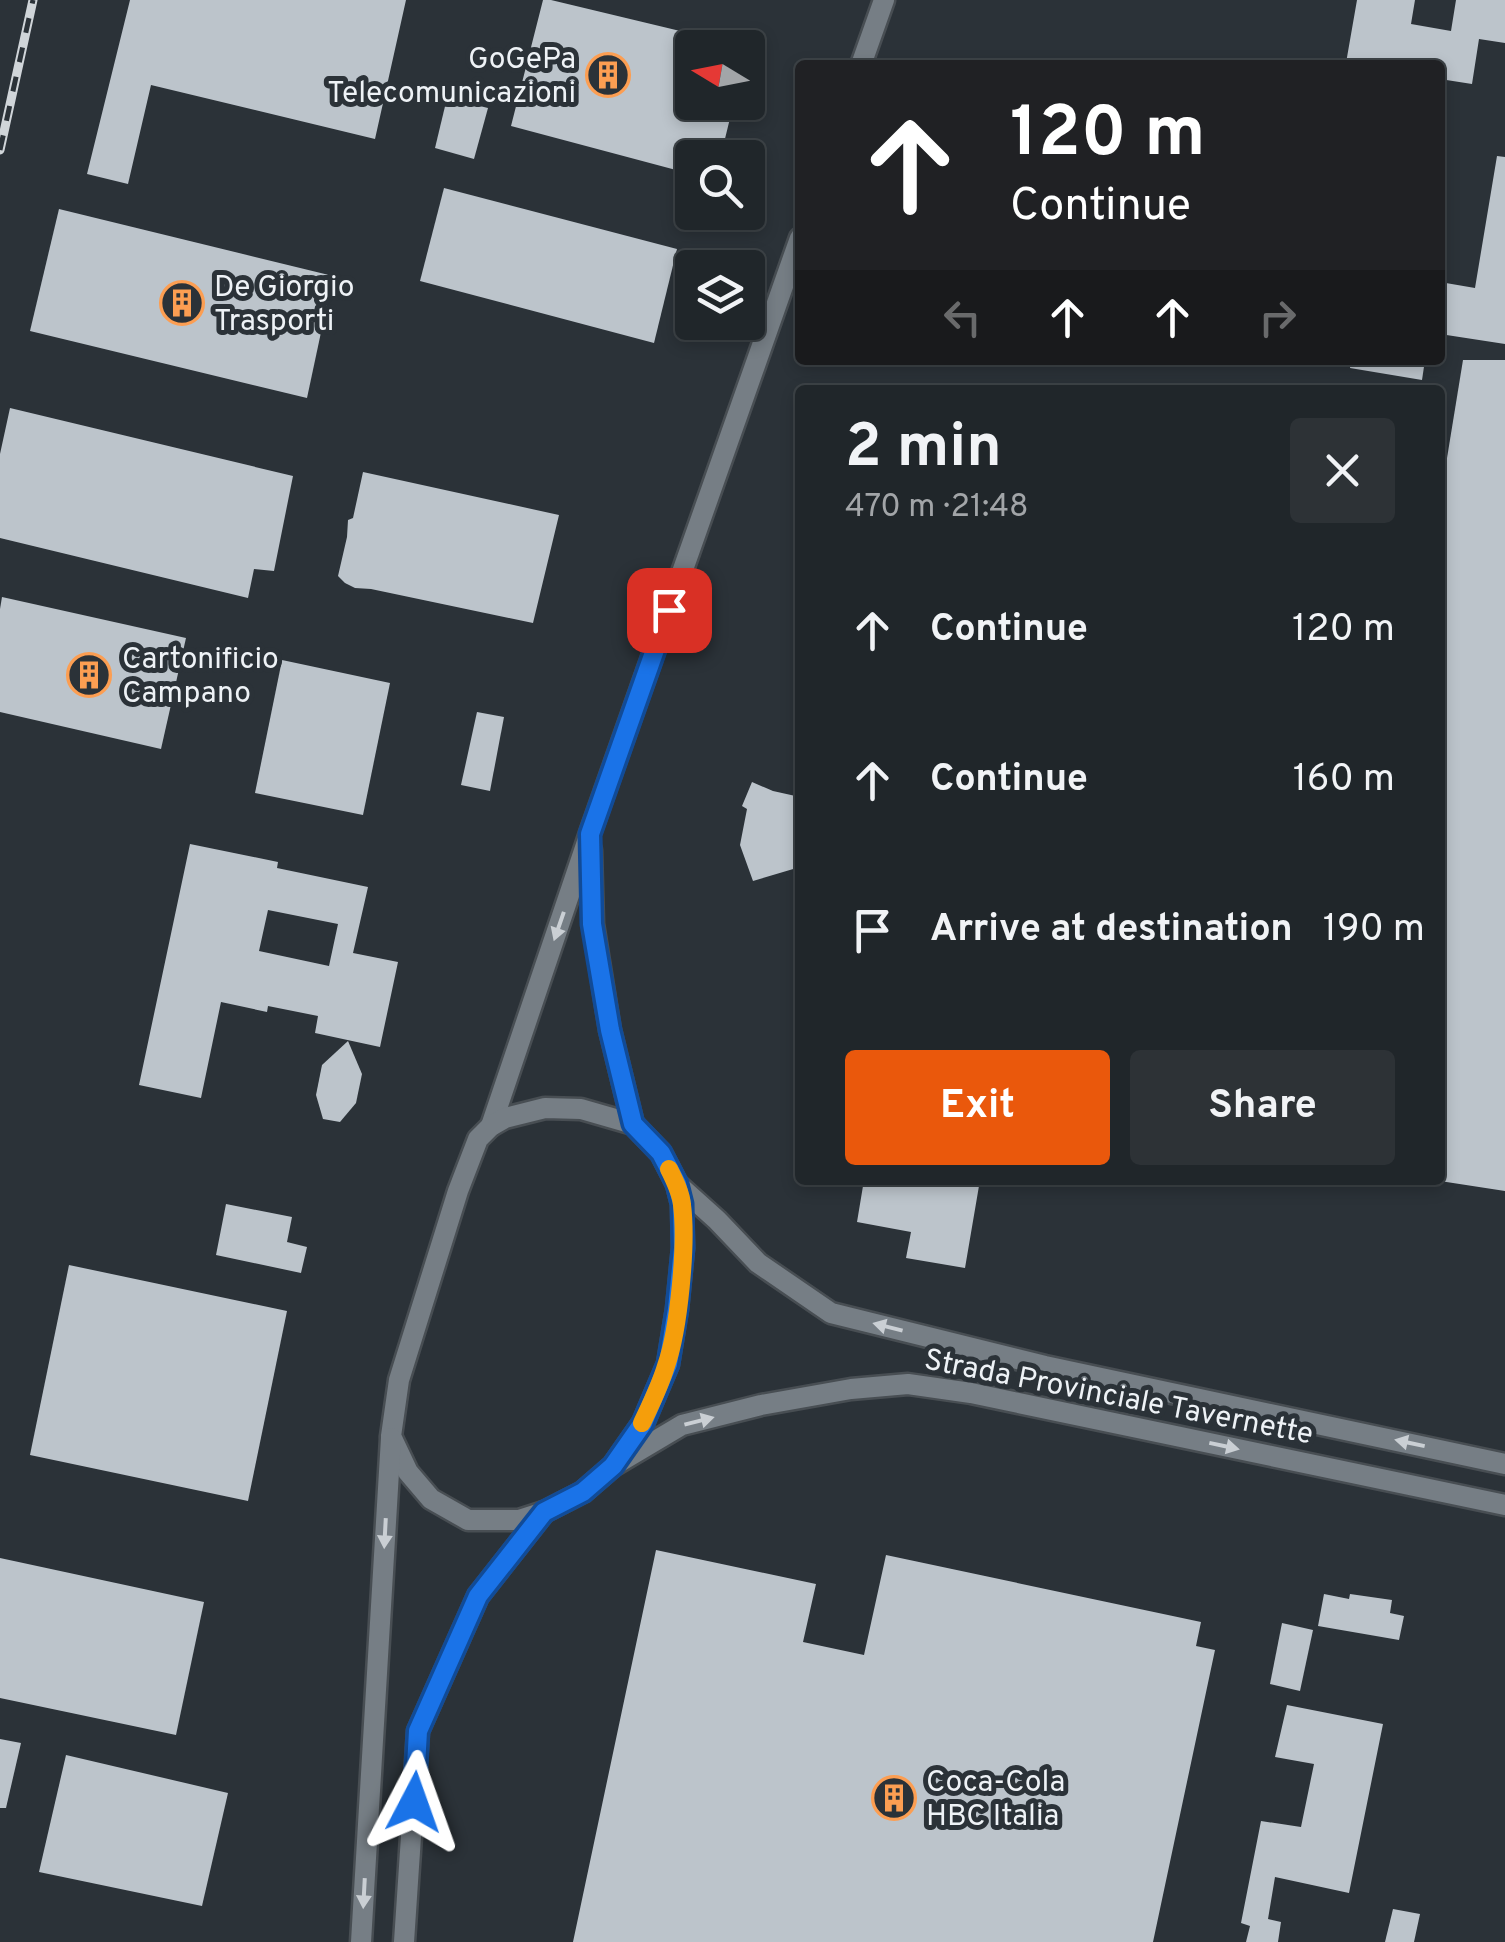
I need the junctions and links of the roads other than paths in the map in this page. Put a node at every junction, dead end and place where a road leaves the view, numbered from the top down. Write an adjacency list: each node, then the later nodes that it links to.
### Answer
1 (884, 0): 2 (street)
2 (863, 60)
3 (795, 252): 4 (street)
4 (590, 834): 5 (street); 6 (street, one-way to 6)
5 (633, 1124): 6 (street); 7 (street)
6 (491, 1126): 8 (street)
7 (677, 1184): 9 (street, Strada Provinciale Tavernette, one-way to 7); 10 (street)
8 (391, 1436): 12 (street); 13 (street, one-way to 13)
9 (1505, 1464)
10 (613, 1466): 11 (street, Strada Provinciale Tavernette, one-way to 11); 12 (street)
11 (1505, 1505)
12 (544, 1512): 14 (street)
13 (361, 1942)
14 (404, 1942)

